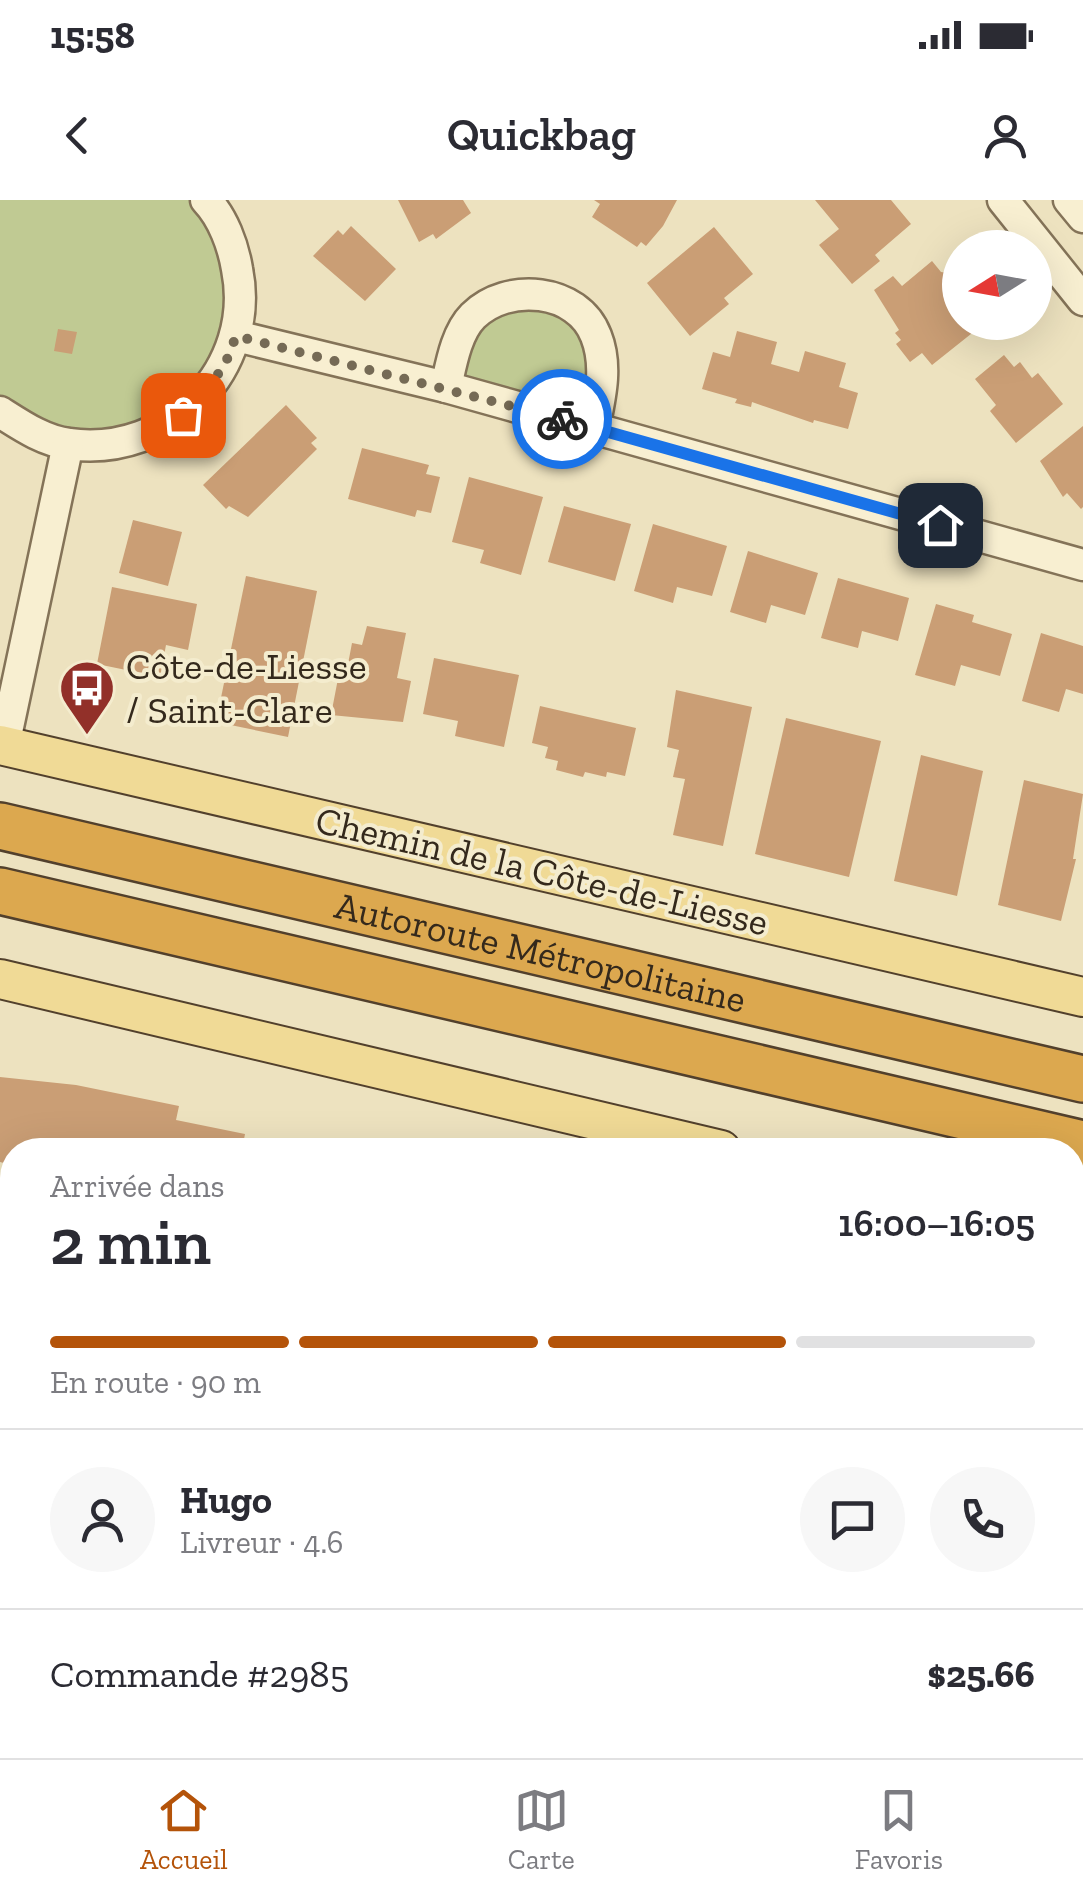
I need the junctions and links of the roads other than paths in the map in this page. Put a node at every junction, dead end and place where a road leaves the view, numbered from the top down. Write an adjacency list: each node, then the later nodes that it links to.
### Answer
1 (206, 200): 6 (street)
2 (1003, 200): 5 (street)
3 (1069, 200): 4 (street)
4 (1083, 217)
5 (1083, 300)
6 (236, 336): 7 (street); 10 (street)
7 (446, 387): 9 (street); 9 (street)
8 (0, 412): 10 (street)
9 (594, 428): 11 (street)
10 (68, 444): 12 (street)
11 (1083, 565)
12 (2, 746): 16 (main road, Chemin de la Côte-de-Liesse)
13 (0, 826): 17 (highway, Autoroute Métropolitaine)
14 (0, 891): 19 (highway, Autoroute Métropolitaine)
15 (0, 979): 18 (main road)
16 (1083, 997)
17 (1083, 1079)
18 (670, 1138)
19 (1058, 1138)

